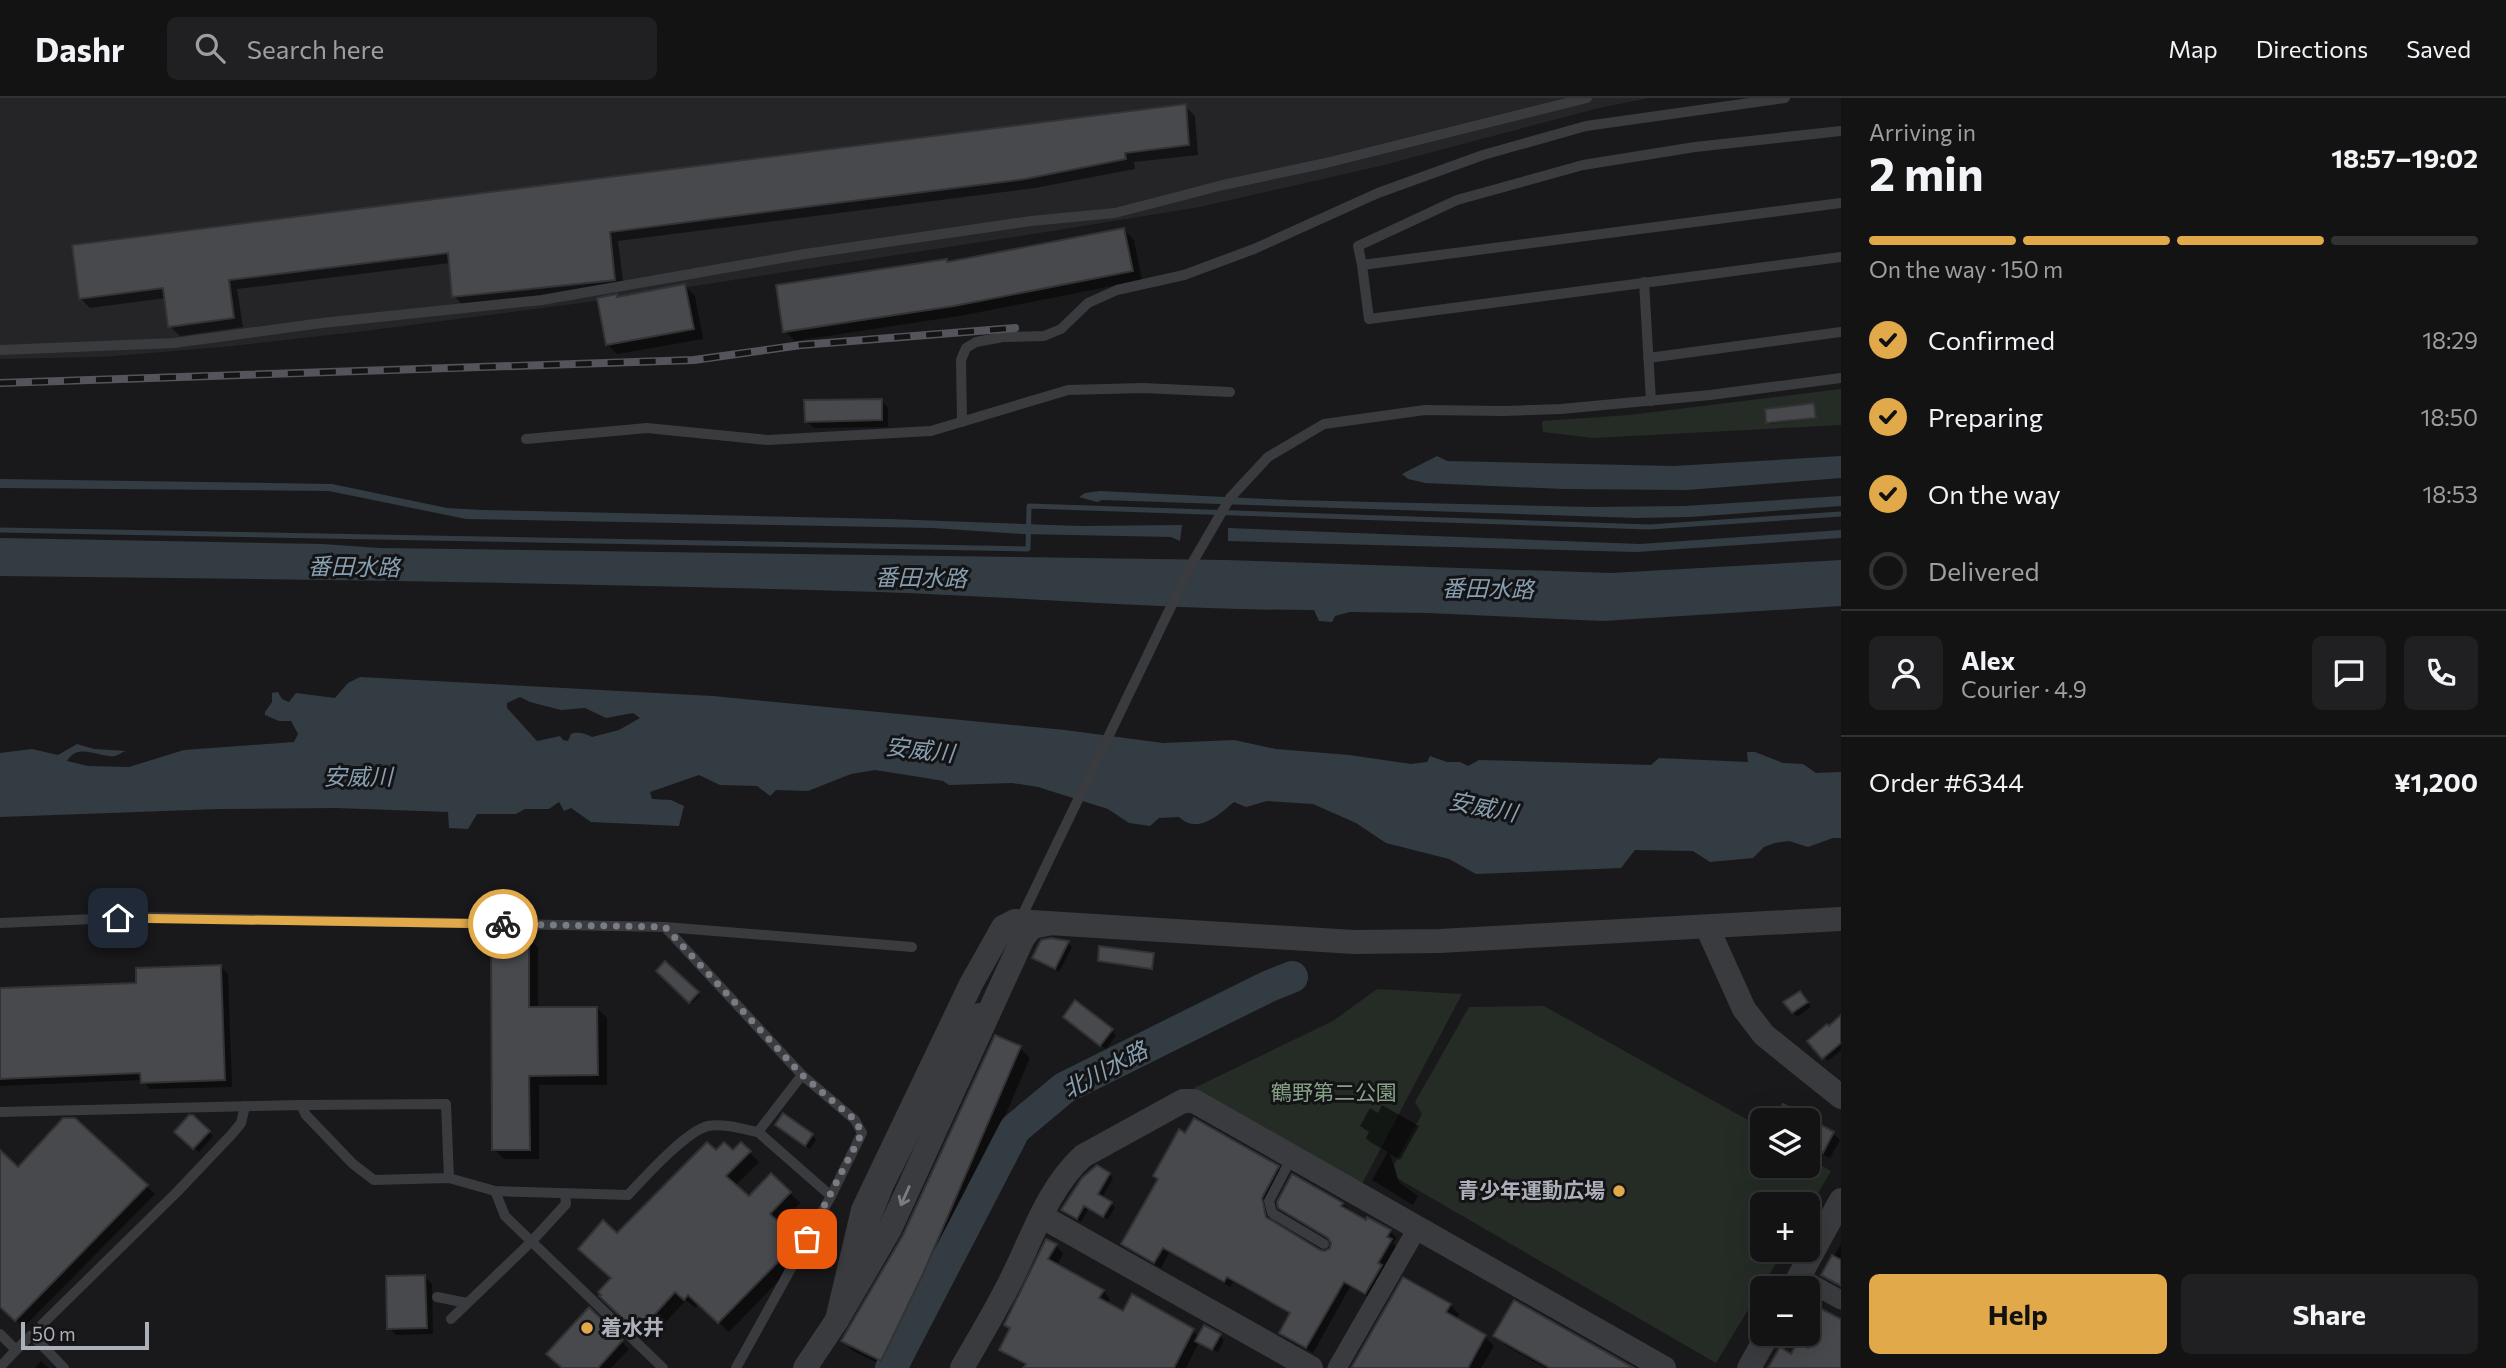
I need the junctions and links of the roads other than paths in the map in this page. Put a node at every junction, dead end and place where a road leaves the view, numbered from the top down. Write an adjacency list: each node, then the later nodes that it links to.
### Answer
1 (1587, 98): 9 (lane)
2 (1785, 98): 14 (lane)
3 (1841, 131): 6 (lane)
4 (1841, 203): 6 (lane)
5 (1841, 257): 7 (lane)
6 (1362, 265): 7 (lane)
7 (1644, 282): 10 (lane)
8 (1841, 332): 10 (lane)
9 (0, 350)
10 (1648, 358): 13 (lane)
11 (1841, 378): 13 (lane)
12 (1230, 392): 14 (lane)
13 (1651, 401): 21 (lane)
14 (962, 422): 15 (lane)
15 (526, 439)
16 (1841, 919): 19 (street)
17 (0, 923): 18 (lane)
18 (665, 927): 20 (lane); 23 (lane)
19 (1707, 927): 24 (street); 45 (street)
20 (912, 947)
21 (999, 964)
22 (981, 1001): 45 (lane)
23 (802, 1075): 28 (lane); 33 (lane)
24 (1841, 1097)
25 (301, 1105): 26 (lane); 30 (lane); 30 (lane)
26 (245, 1106): 27 (lane); 47 (lane)
27 (0, 1112)
28 (758, 1132): 32 (lane); 33 (lane)
29 (1292, 1156): 35 (street); 36 (street); 38 (lane)
30 (450, 1178): 31 (lane)
31 (495, 1191): 32 (lane); 37 (lane)
32 (565, 1195): 37 (lane)
33 (831, 1196): 53 (lane)
34 (1841, 1200): 39 (street)
35 (1041, 1216): 55 (street); 56 (street)
36 (1418, 1227): 57 (street); 58 (street)
37 (532, 1241): 43 (lane); 52 (lane)
38 (1324, 1244)
39 (1799, 1276)
40 (1820, 1292): 42 (street)
41 (437, 1297): 43 (lane)
42 (1841, 1300)
43 (467, 1303): 44 (lane)
44 (451, 1320)
45 (837, 1320): 54 (street)
46 (0, 1334): 49 (lane)
47 (32, 1335): 49 (lane); 51 (lane)
48 (1761, 1346): 59 (street)
49 (16, 1350): 50 (lane)
50 (0, 1367)
51 (64, 1368)
52 (663, 1368)
53 (736, 1368)
54 (805, 1368)
55 (962, 1368)
56 (1311, 1368)
57 (1337, 1368)
58 (1664, 1368)
59 (1749, 1368)

